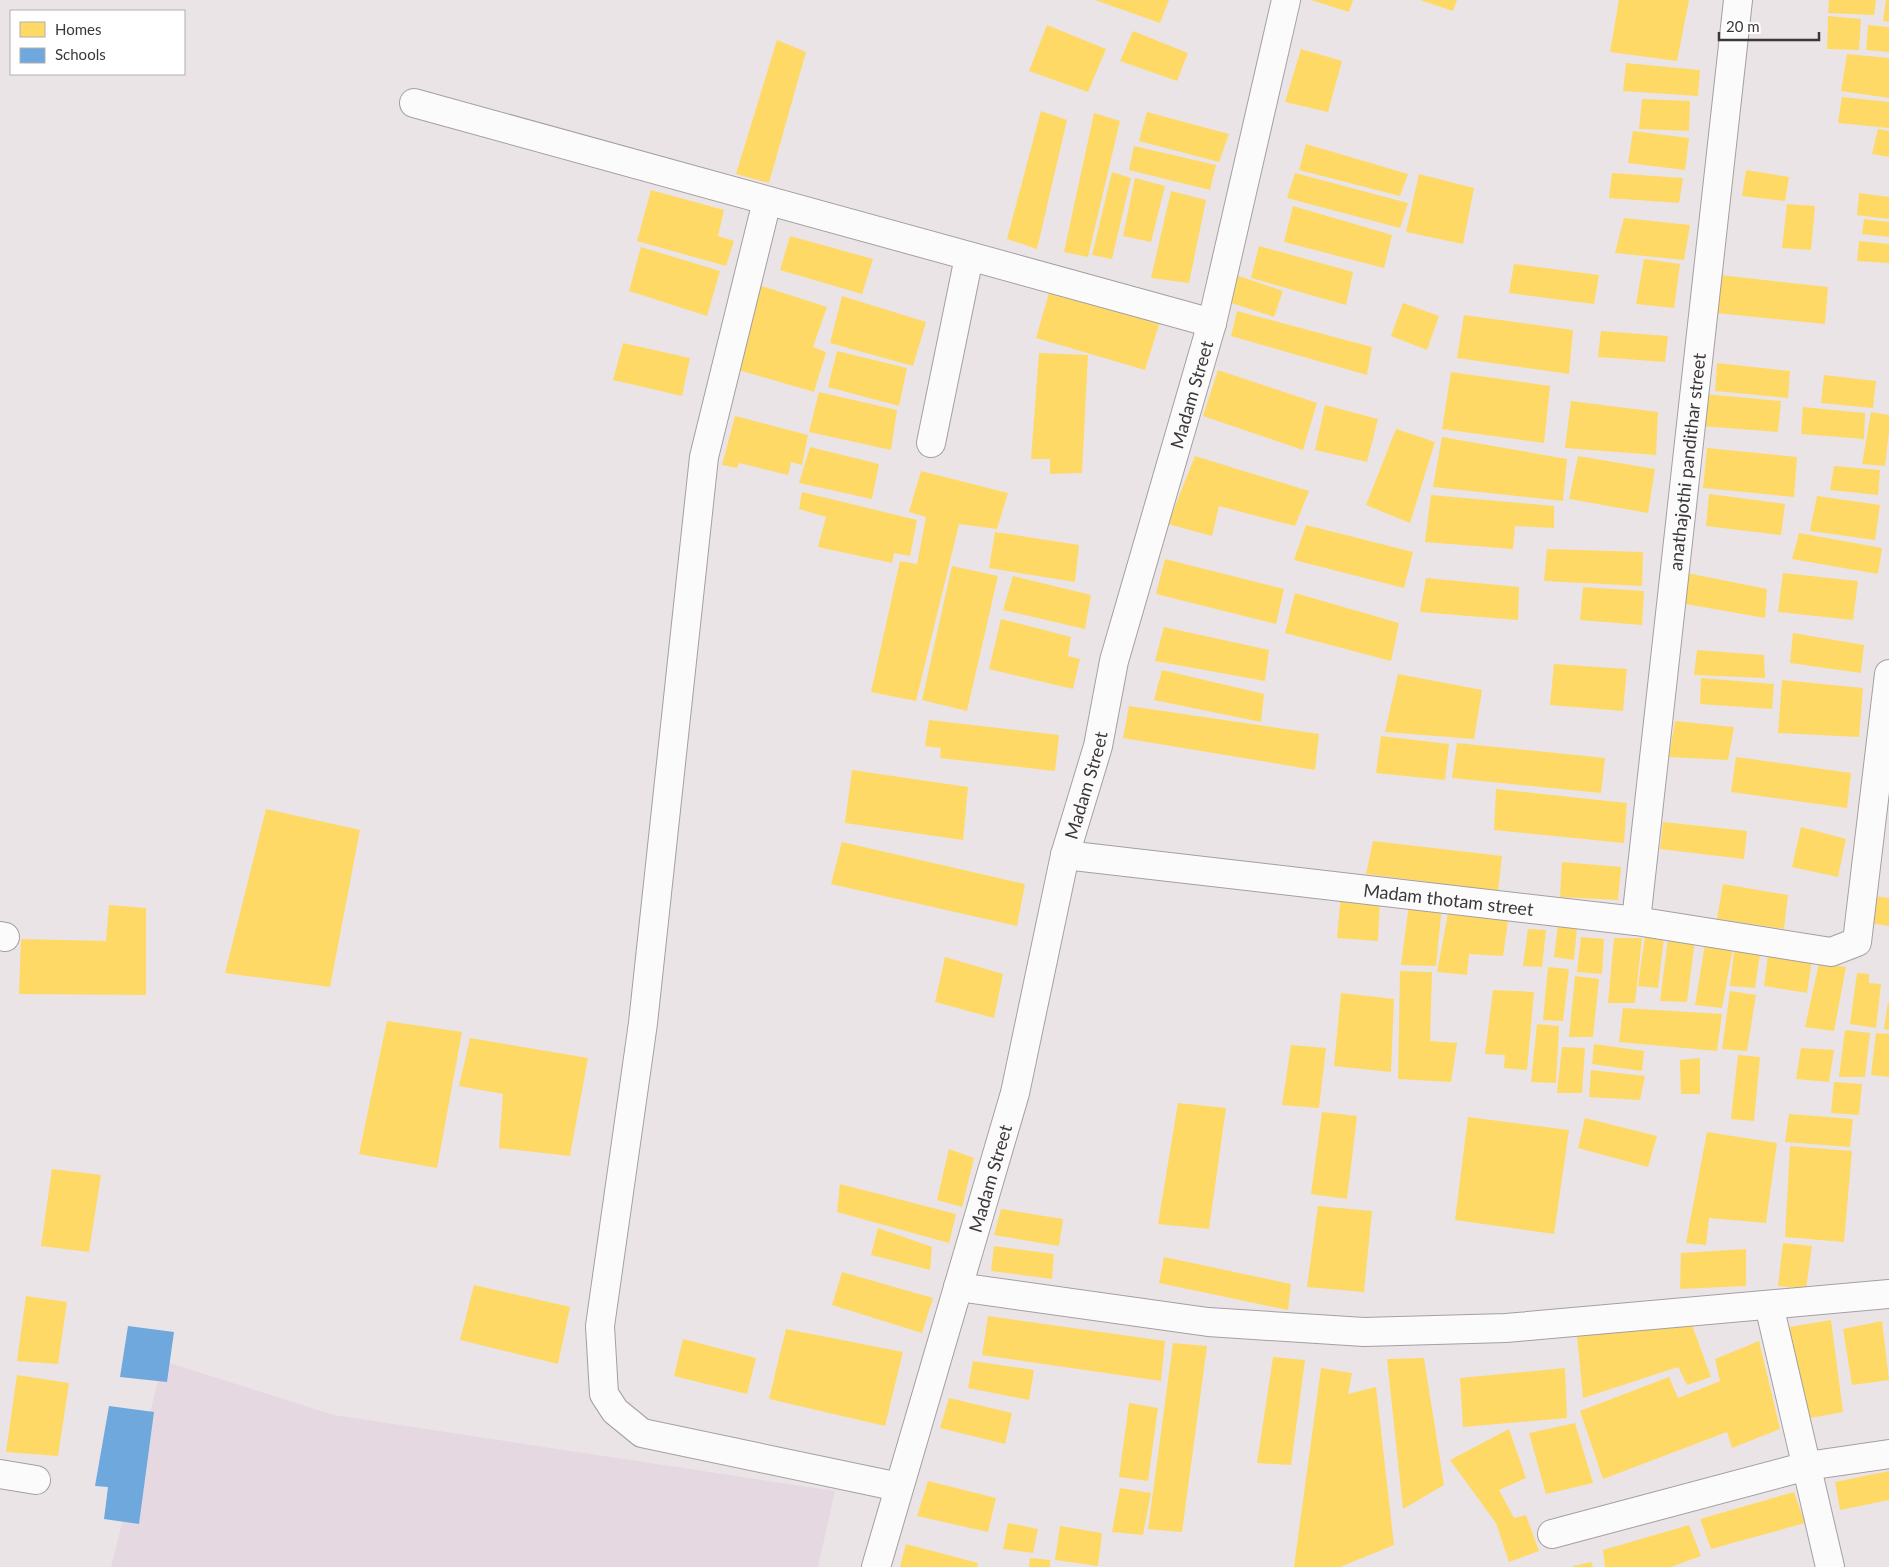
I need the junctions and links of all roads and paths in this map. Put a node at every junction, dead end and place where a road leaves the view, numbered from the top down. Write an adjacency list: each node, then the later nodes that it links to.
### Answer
1 (1286, 0): 6 (street, Madam Street)
2 (1738, 0): 10 (street, anathajothi pandithar street)
3 (414, 103): 4 (street)
4 (767, 201): 5 (street); 18 (street)
5 (969, 257): 6 (street); 7 (street)
6 (1212, 323): 9 (street, Madam Street)
7 (931, 443)
8 (1889, 674): 10 (street, Madam thotam street)
9 (1065, 855): 10 (street, Madam thotam street); 11 (street, Madam Street)
10 (1636, 922)
11 (958, 1287): 13 (street); 18 (street, Madam Street)
12 (1889, 1294): 13 (street)
13 (1769, 1305): 15 (street)
14 (1889, 1454): 15 (street)
15 (1807, 1466): 19 (street); 21 (street)
16 (0, 1474): 17 (street)
17 (36, 1480)
18 (900, 1487): 20 (street, Madam Street)
19 (1552, 1534)
20 (876, 1567)
21 (1830, 1567)

